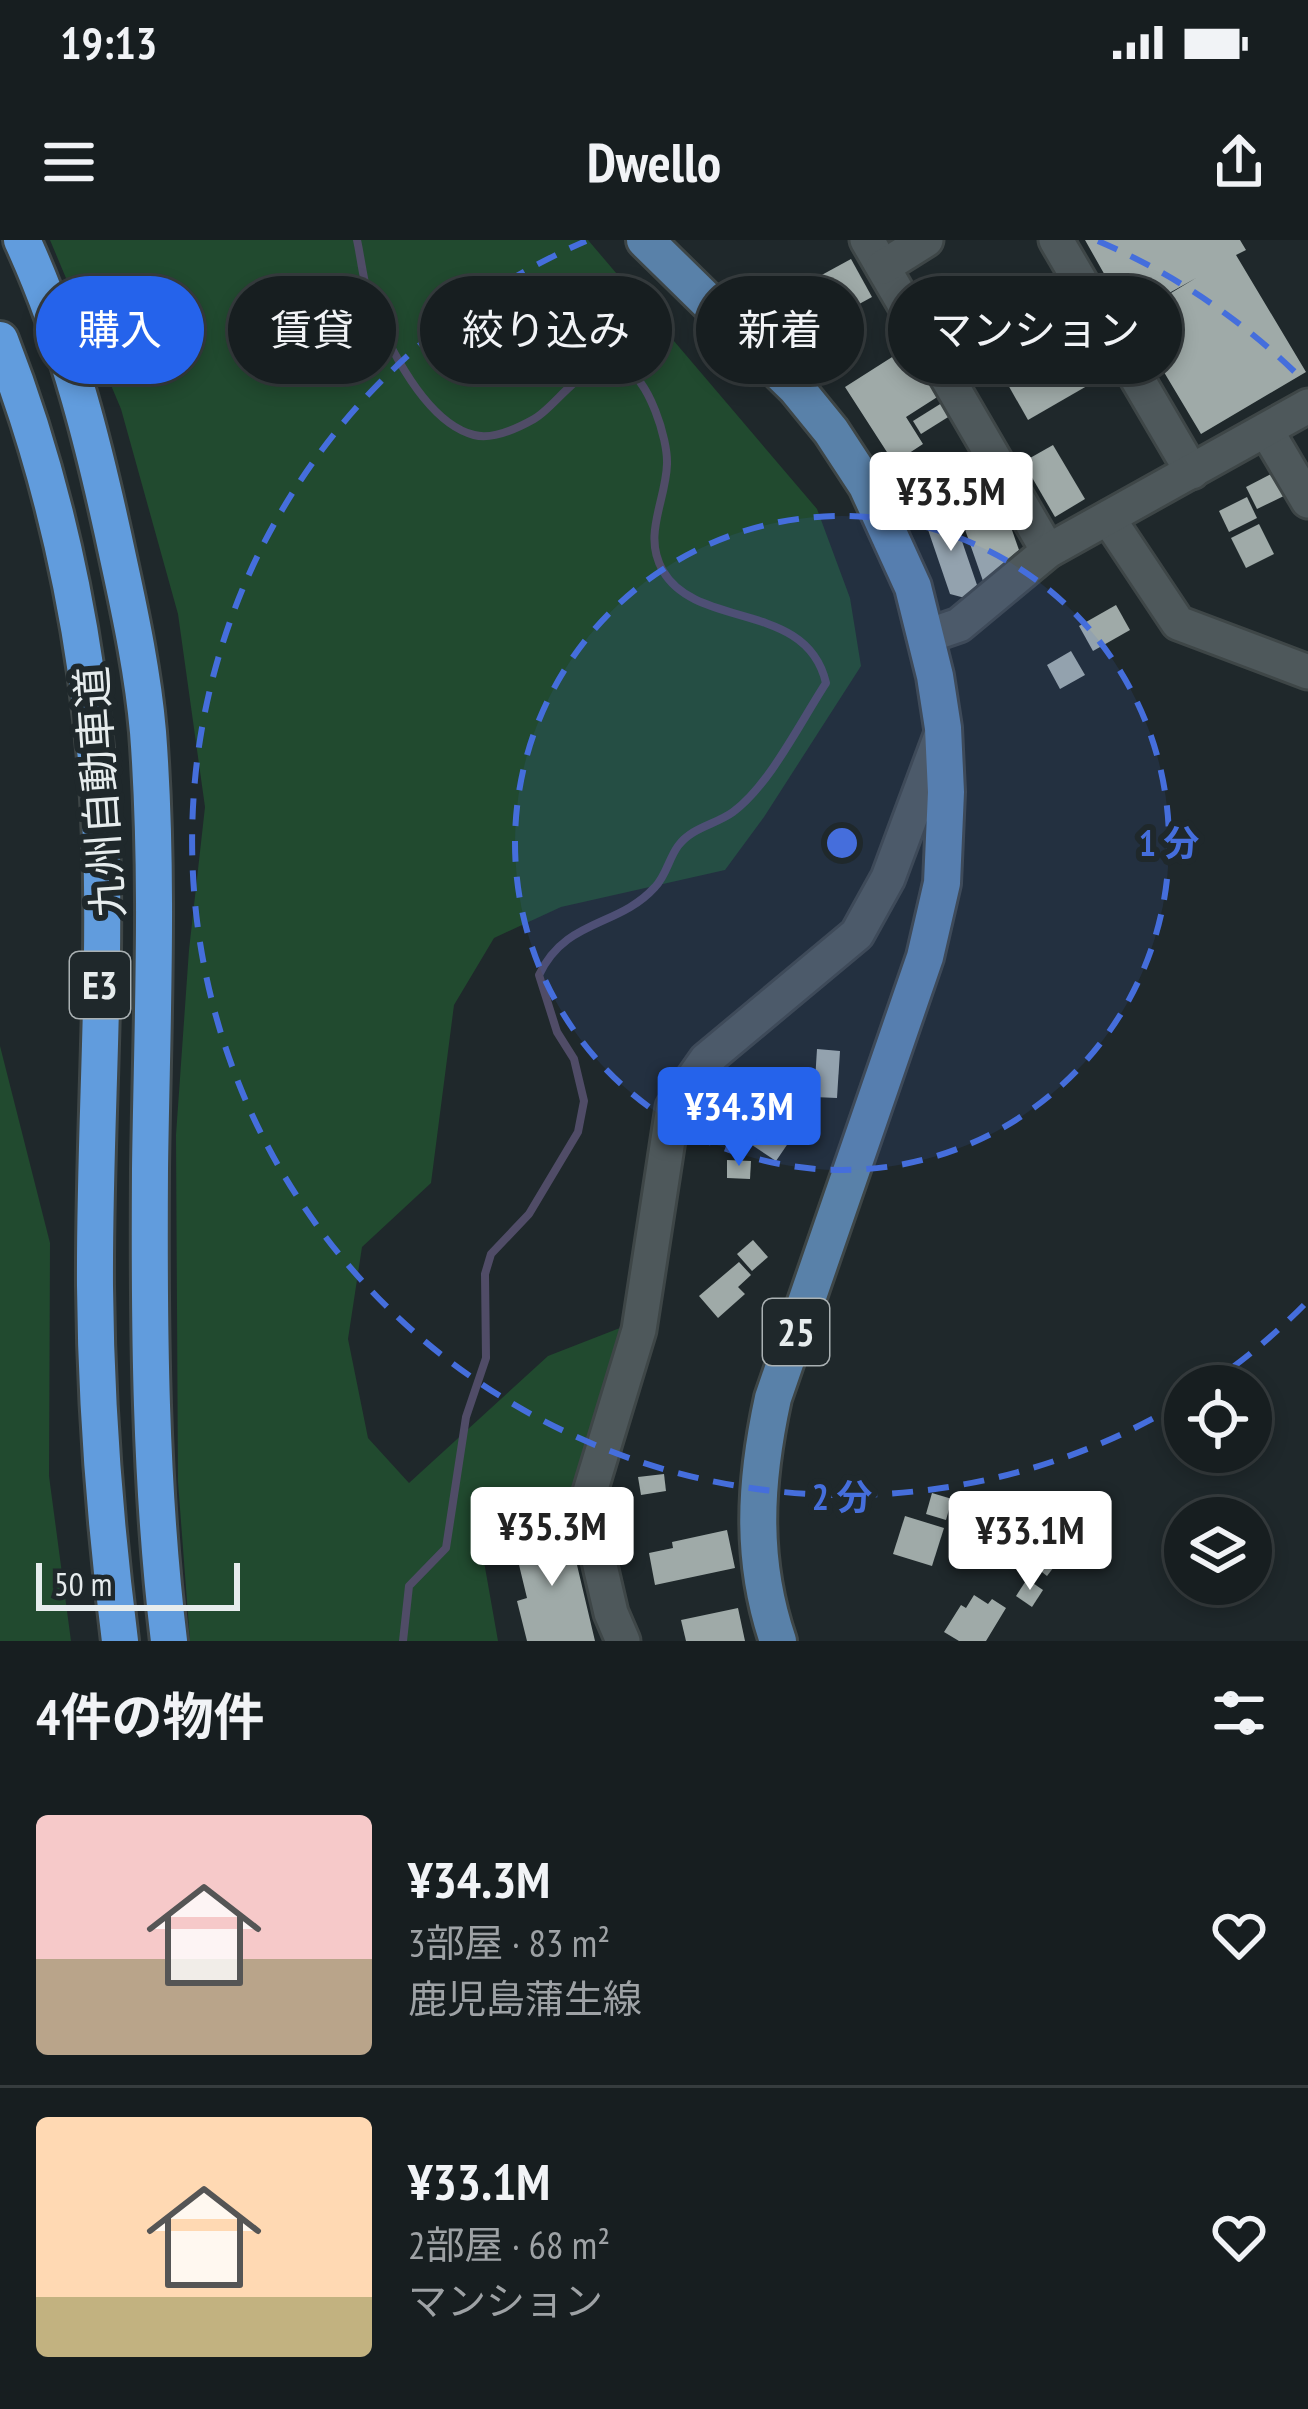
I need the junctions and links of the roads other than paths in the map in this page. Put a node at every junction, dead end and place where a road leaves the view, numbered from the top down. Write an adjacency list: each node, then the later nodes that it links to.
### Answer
1 (22, 240): 17 (highway, 九州自動車道 / E3)
2 (926, 240): 5 (street)
3 (1056, 240): 9 (street)
4 (653, 244): 13 (main road, 25)
5 (875, 254): 12 (street)
6 (0, 340): 16 (highway, 九州自動車道 / E3)
7 (1308, 406): 8 (street)
8 (1266, 430): 9 (street); 10 (street)
9 (1192, 472): 11 (street)
10 (1308, 501)
11 (1108, 518): 12 (street); 14 (street)
12 (1048, 551): 13 (street)
13 (927, 635): 15 (main road, 25)
14 (1308, 672)
15 (944, 728): 18 (street); 19 (main road, 25)
16 (120, 1641)
17 (169, 1641)
18 (622, 1641)
19 (778, 1641)

